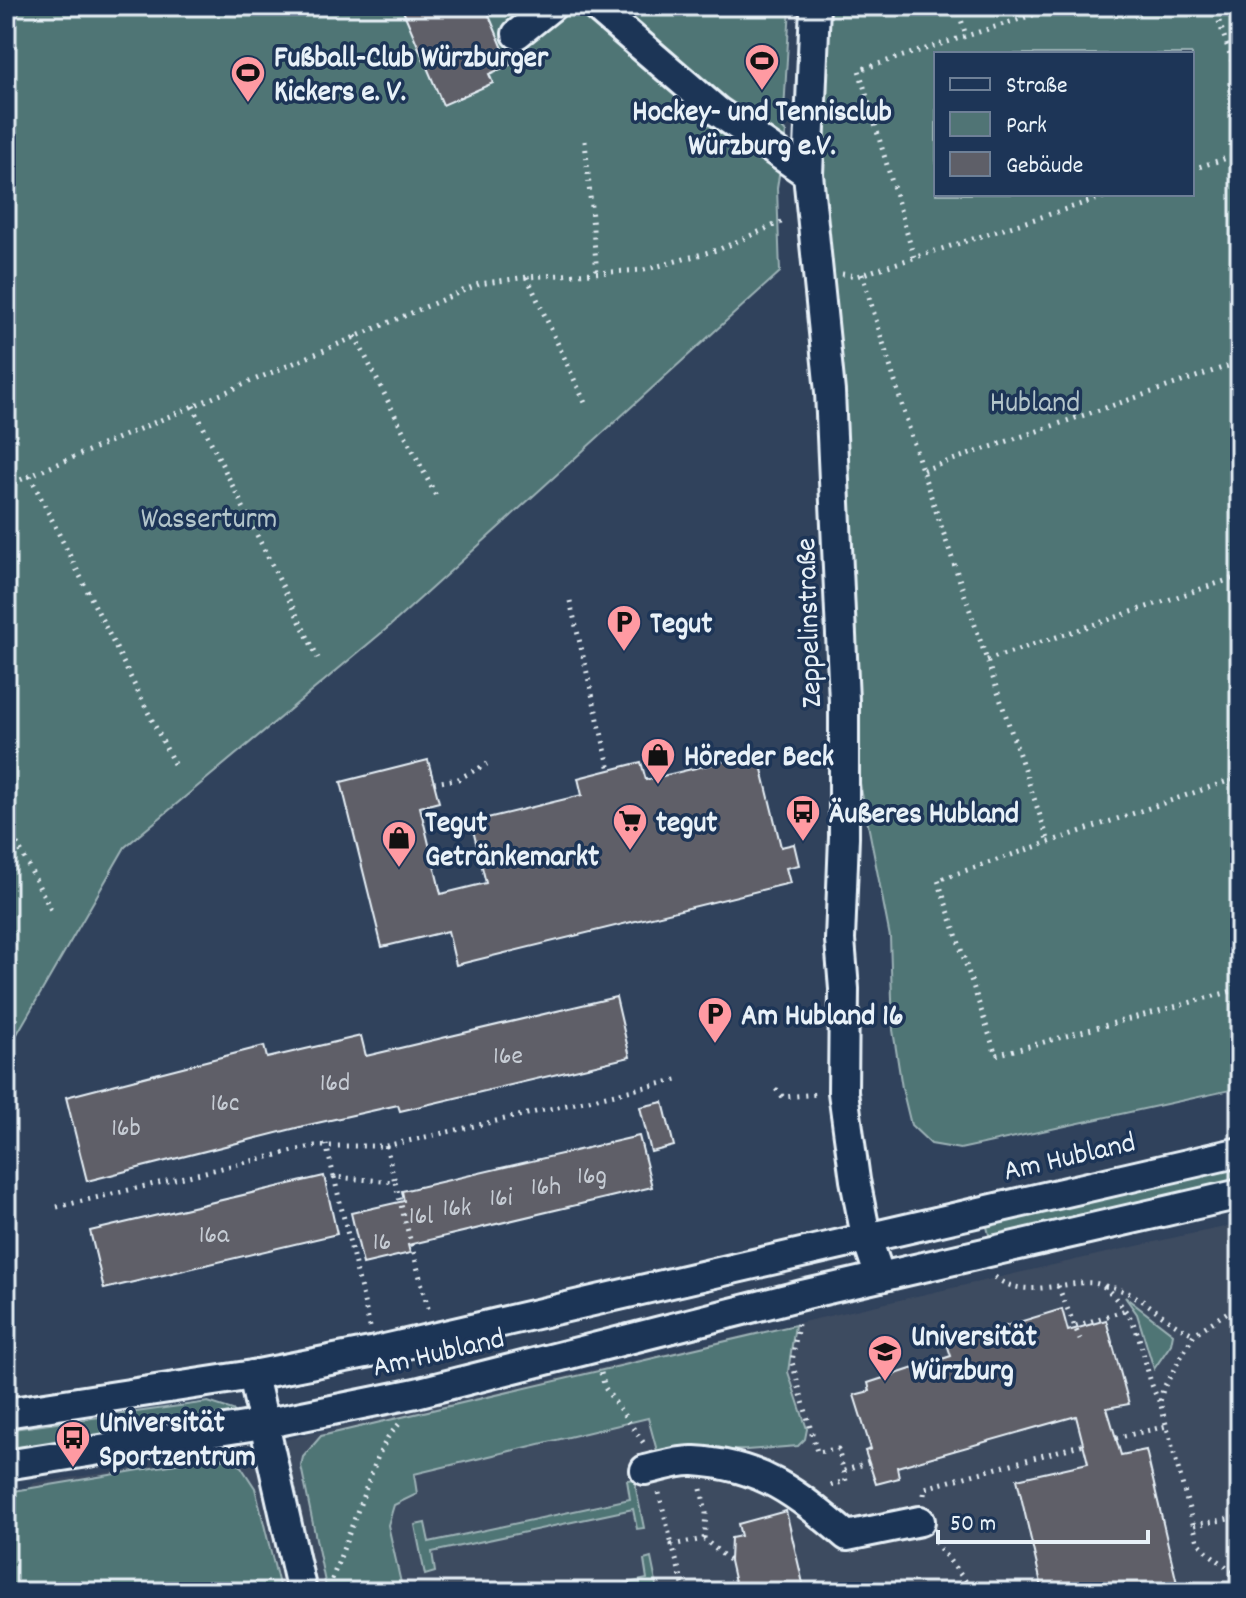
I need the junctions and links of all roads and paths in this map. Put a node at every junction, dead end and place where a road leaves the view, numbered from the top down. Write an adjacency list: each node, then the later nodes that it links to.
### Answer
1 (552, 6): 7 (street)
2 (595, 6): 13 (street)
3 (815, 6): 13 (street, Zeppelinstraße)
4 (957, 6): 8 (path)
5 (1061, 6): 8 (path)
6 (1214, 6): 9 (path)
7 (517, 34)
8 (966, 36): 16 (path)
9 (1240, 85)
10 (585, 141): 18 (path)
11 (1240, 154): 12 (path)
12 (1194, 168)
13 (808, 174): 15 (street, Zeppelinstraße)
14 (1107, 196): 16 (path)
15 (811, 210): 17 (street, Zeppelinstraße); 18 (path)
16 (914, 257): 19 (path)
17 (818, 271): 19 (path); 52 (street, Zeppelinstraße)
18 (597, 273): 20 (path)
19 (862, 274): 25 (path)
20 (527, 277): 21 (path); 23 (path)
21 (355, 336): 24 (path); 28 (path)
22 (1240, 362): 25 (path)
23 (586, 405)
24 (193, 406): 26 (path); 31 (path)
25 (922, 470): 32 (path)
26 (30, 476): 27 (path); 34 (path)
27 (6, 486)
28 (436, 496)
29 (1240, 576): 32 (path)
30 (570, 601): 35 (path)
31 (318, 658)
32 (987, 660): 39 (path)
33 (487, 764): 37 (path)
34 (176, 768)
35 (610, 770)
36 (1240, 777): 39 (path)
37 (434, 783)
38 (6, 822): 40 (path)
39 (1049, 842): 41 (path)
40 (52, 912)
41 (1240, 989)
42 (681, 1079): 46 (path)
43 (776, 1089): 44 (path)
44 (808, 1095)
45 (326, 1144): 46 (path); 48 (path); 51 (path)
46 (386, 1146): 49 (path)
47 (1240, 1152): 52 (street, Am Hubland)
48 (334, 1177): 49 (path); 65 (path)
49 (395, 1182): 62 (path)
50 (1240, 1194): 53 (street, Am Hubland)
51 (57, 1207)
52 (866, 1236): 54 (street); 62 (street, Am Hubland)
53 (983, 1254): 54 (street, Am Hubland); 56 (path)
54 (880, 1277): 57 (street, Am Hubland)
55 (1102, 1285): 56 (path); 59 (path); 61 (path)
56 (1058, 1286): 60 (path)
57 (802, 1295): 64 (street, Am Hubland); 80 (path)
58 (1240, 1304): 61 (path)
59 (1126, 1310): 60 (path); 70 (path)
60 (1076, 1326): 63 (path)
61 (1194, 1334): 70 (path)
62 (435, 1336): 65 (street, Am Hubland)
63 (1080, 1339)
64 (594, 1349): 68 (street, Am Hubland); 79 (path)
65 (376, 1351): 66 (street, Am Hubland)
66 (253, 1375): 71 (street, Am Hubland); 72 (street)
67 (1240, 1376): 69 (path)
68 (416, 1393): 72 (street, Am Hubland); 90 (path)
69 (1240, 1399)
70 (1160, 1402): 73 (path)
71 (6, 1413)
72 (263, 1424): 78 (street, Am Hubland); 89 (street)
73 (1167, 1426): 74 (path); 84 (path)
74 (1116, 1438)
75 (1084, 1444): 83 (path)
76 (869, 1462): 80 (path)
77 (682, 1463): 79 (street); 81 (street); 85 (path)
78 (6, 1465)
79 (649, 1469): 86 (path)
80 (844, 1471): 81 (path)
81 (797, 1494): 83 (street)
82 (1240, 1517): 84 (path)
83 (918, 1521): 92 (path)
84 (1194, 1525): 88 (path)
85 (704, 1539): 86 (path); 87 (path)
86 (672, 1545): 91 (path)
87 (730, 1561)
88 (1240, 1577)
89 (302, 1592)
90 (328, 1592)
91 (685, 1592)
92 (974, 1592)

